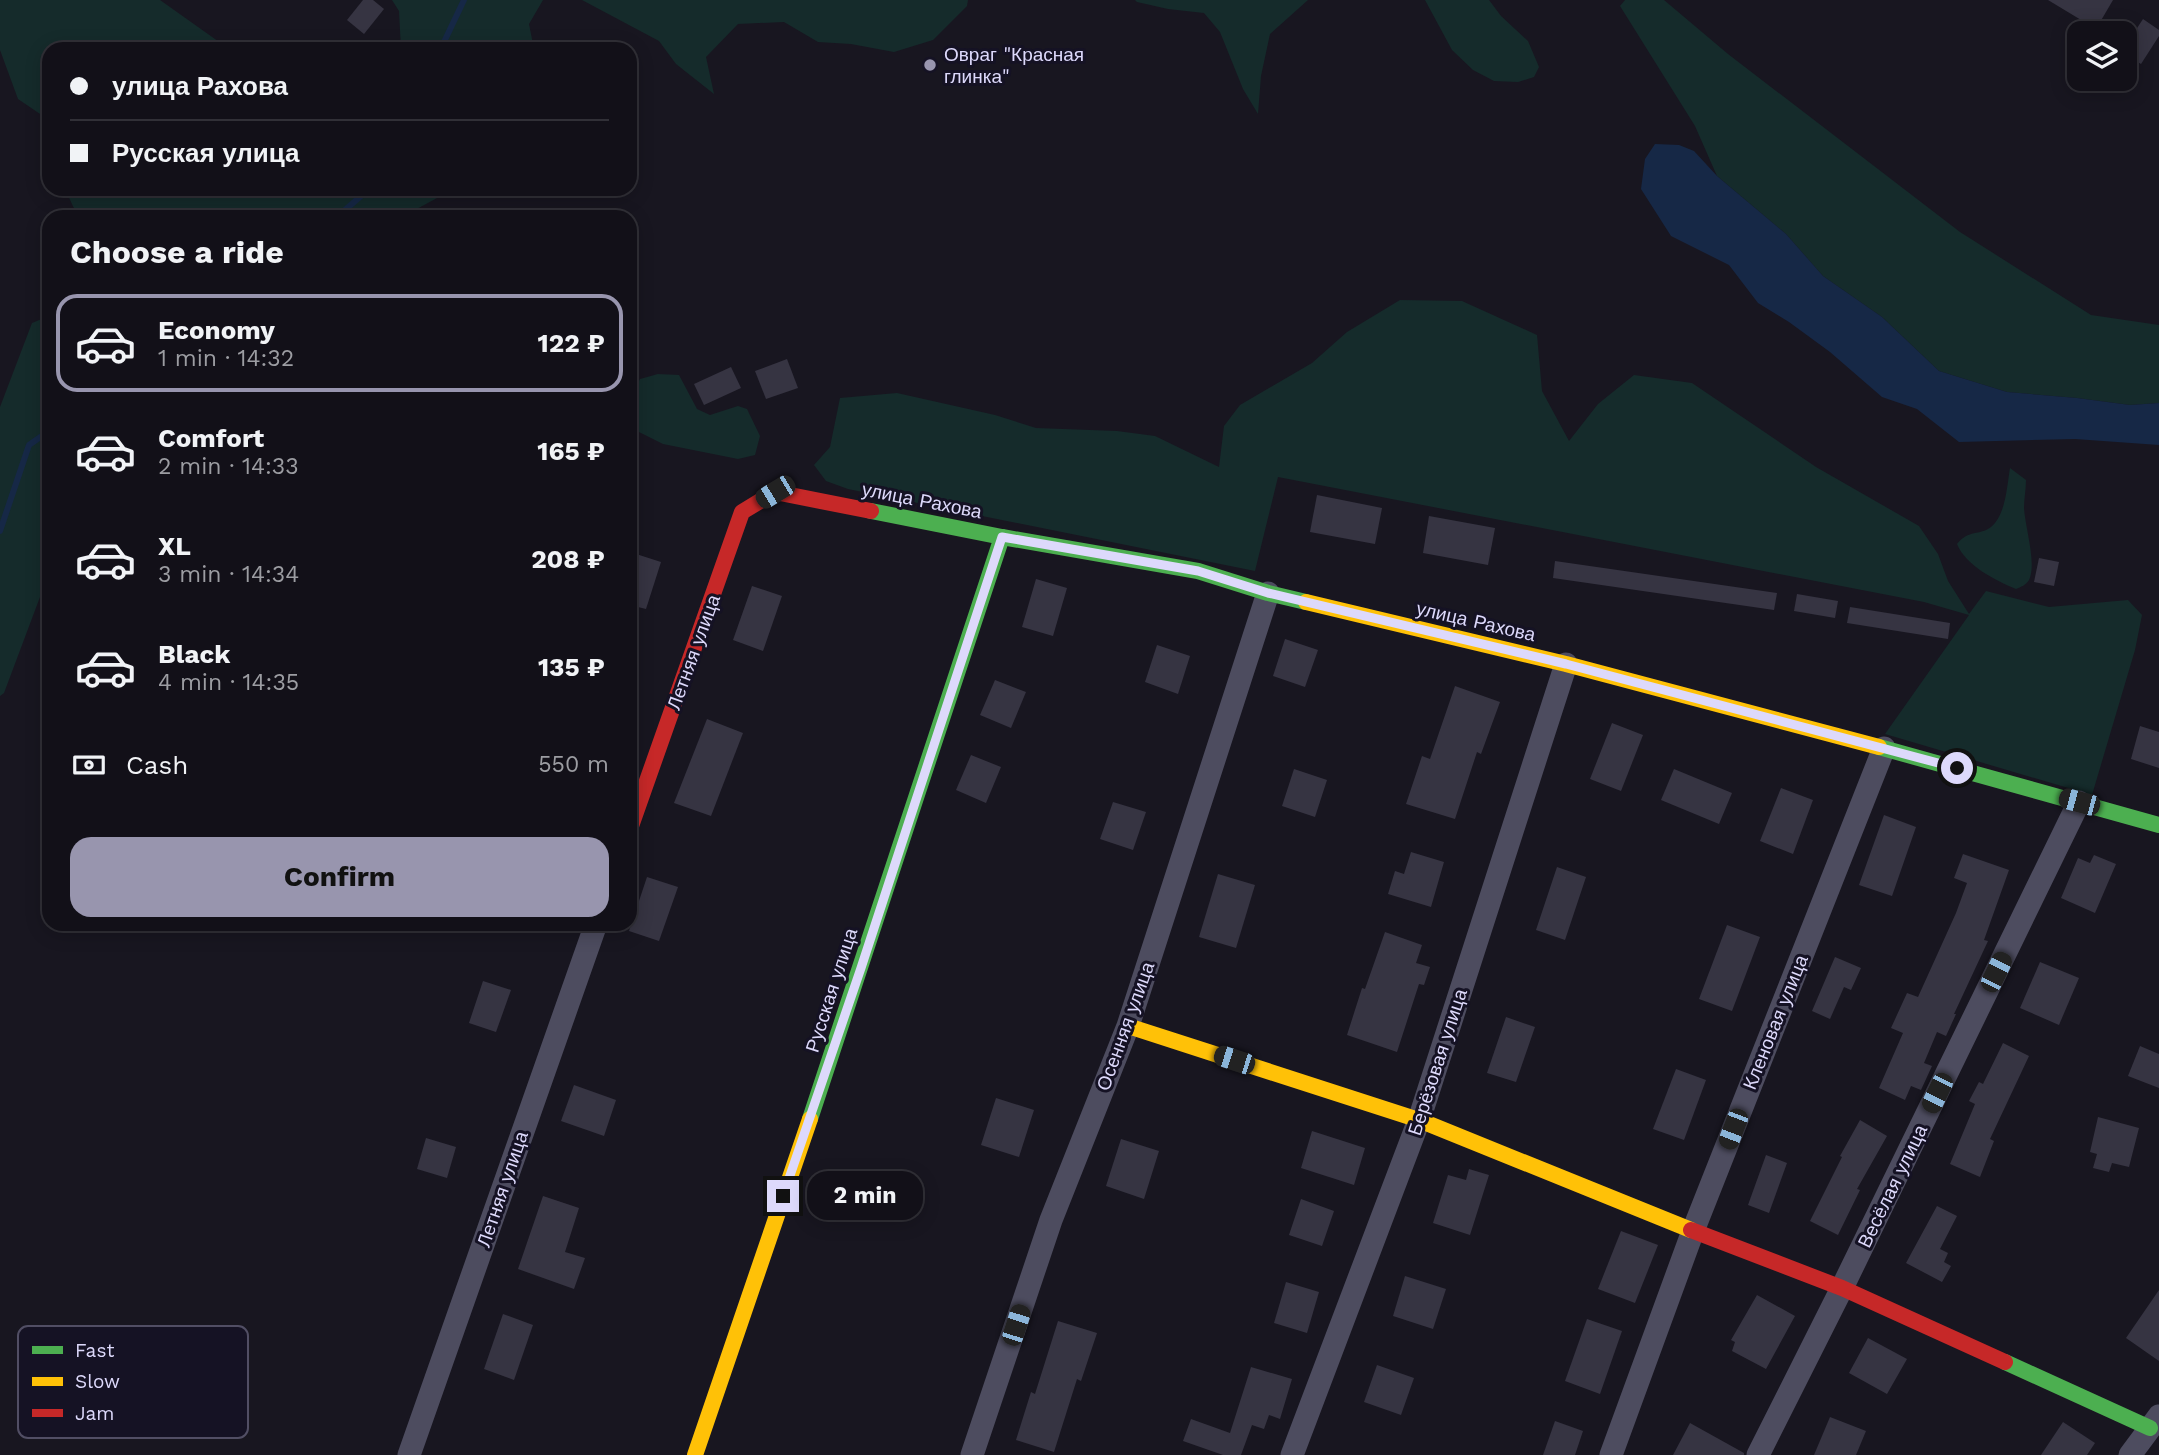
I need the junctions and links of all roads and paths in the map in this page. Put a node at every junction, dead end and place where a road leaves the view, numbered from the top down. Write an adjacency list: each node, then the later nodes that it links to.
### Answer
1 (775, 492): 2 (street, улица Рахова); 7 (street, Летняя улица)
2 (1002, 537): 3 (street, улица Рахова); 16 (street, Русская улица)
3 (1268, 593): 4 (street, улица Рахова); 10 (street, Осенняя улица)
4 (1566, 664): 5 (street, улица Рахова); 11 (street, Берёзовая улица)
5 (1884, 748): 6 (street, улица Рахова); 12 (street, Кленовая улица)
6 (2079, 802): 8 (street, улица Рахова); 13 (street, Весёлая улица)
7 (637, 809)
8 (2159, 825)
9 (594, 931): 15 (street, Летняя улица)
10 (1128, 1026): 11 (street); 17 (street, Осенняя улица)
11 (1419, 1120): 12 (street); 18 (street, Берёзовая улица)
12 (1693, 1231): 13 (street); 19 (street, Кленовая улица)
13 (1842, 1288): 14 (street); 20 (street, Весёлая улица)
14 (2154, 1422): 21 (street)
15 (409, 1455)
16 (695, 1455)
17 (972, 1455)
18 (1292, 1455)
19 (1612, 1455)
20 (1758, 1455)
21 (2130, 1455)

